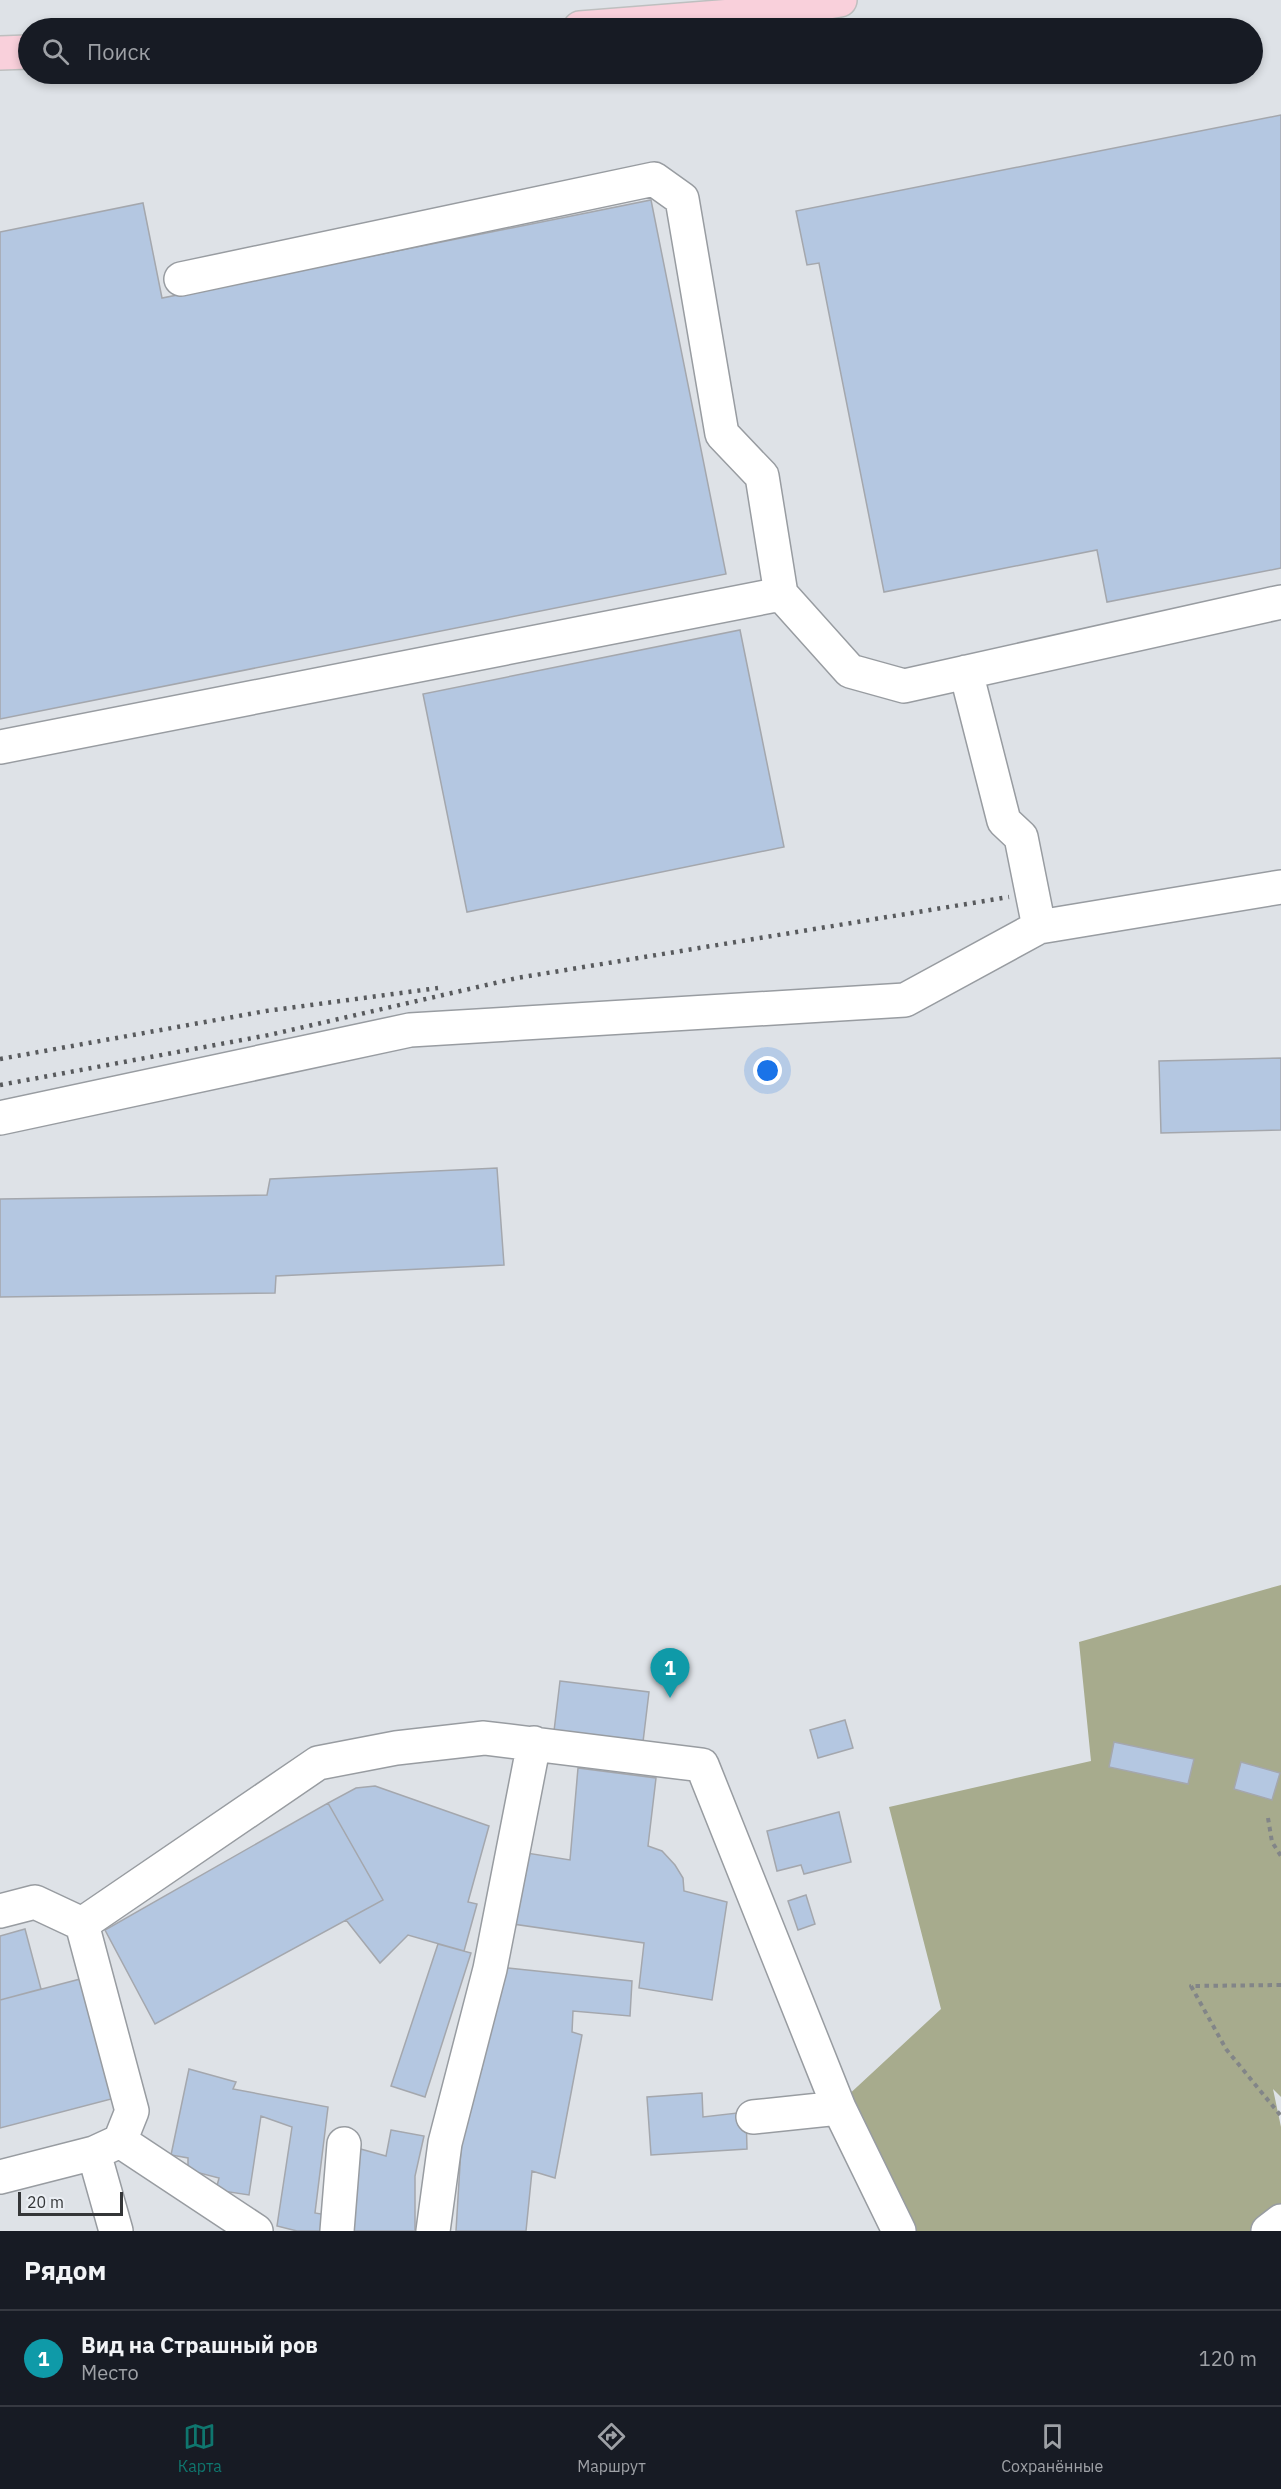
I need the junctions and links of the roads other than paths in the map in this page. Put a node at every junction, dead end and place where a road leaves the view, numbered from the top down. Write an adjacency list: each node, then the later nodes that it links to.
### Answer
1 (840, 0): 2 (main road)
2 (706, 18)
3 (18, 52): 4 (main road)
4 (0, 53)
5 (181, 279): 6 (street)
6 (781, 594): 8 (street); 9 (street)
7 (1281, 602): 8 (street)
8 (966, 672): 11 (street)
9 (0, 747)
10 (1281, 887): 11 (street)
11 (1039, 927): 12 (street)
12 (0, 1118)
13 (534, 1743): 15 (street); 16 (street); 25 (street)
14 (0, 1911): 15 (street)
15 (82, 1923): 19 (street)
16 (839, 2108): 17 (street); 26 (street)
17 (753, 2117)
18 (344, 2144): 24 (street)
19 (107, 2147): 20 (street); 22 (street); 23 (street)
20 (0, 2177)
21 (1281, 2222): 27 (street)
22 (116, 2231)
23 (256, 2231)
24 (337, 2231)
25 (433, 2231)
26 (899, 2231)
27 (1268, 2231)

